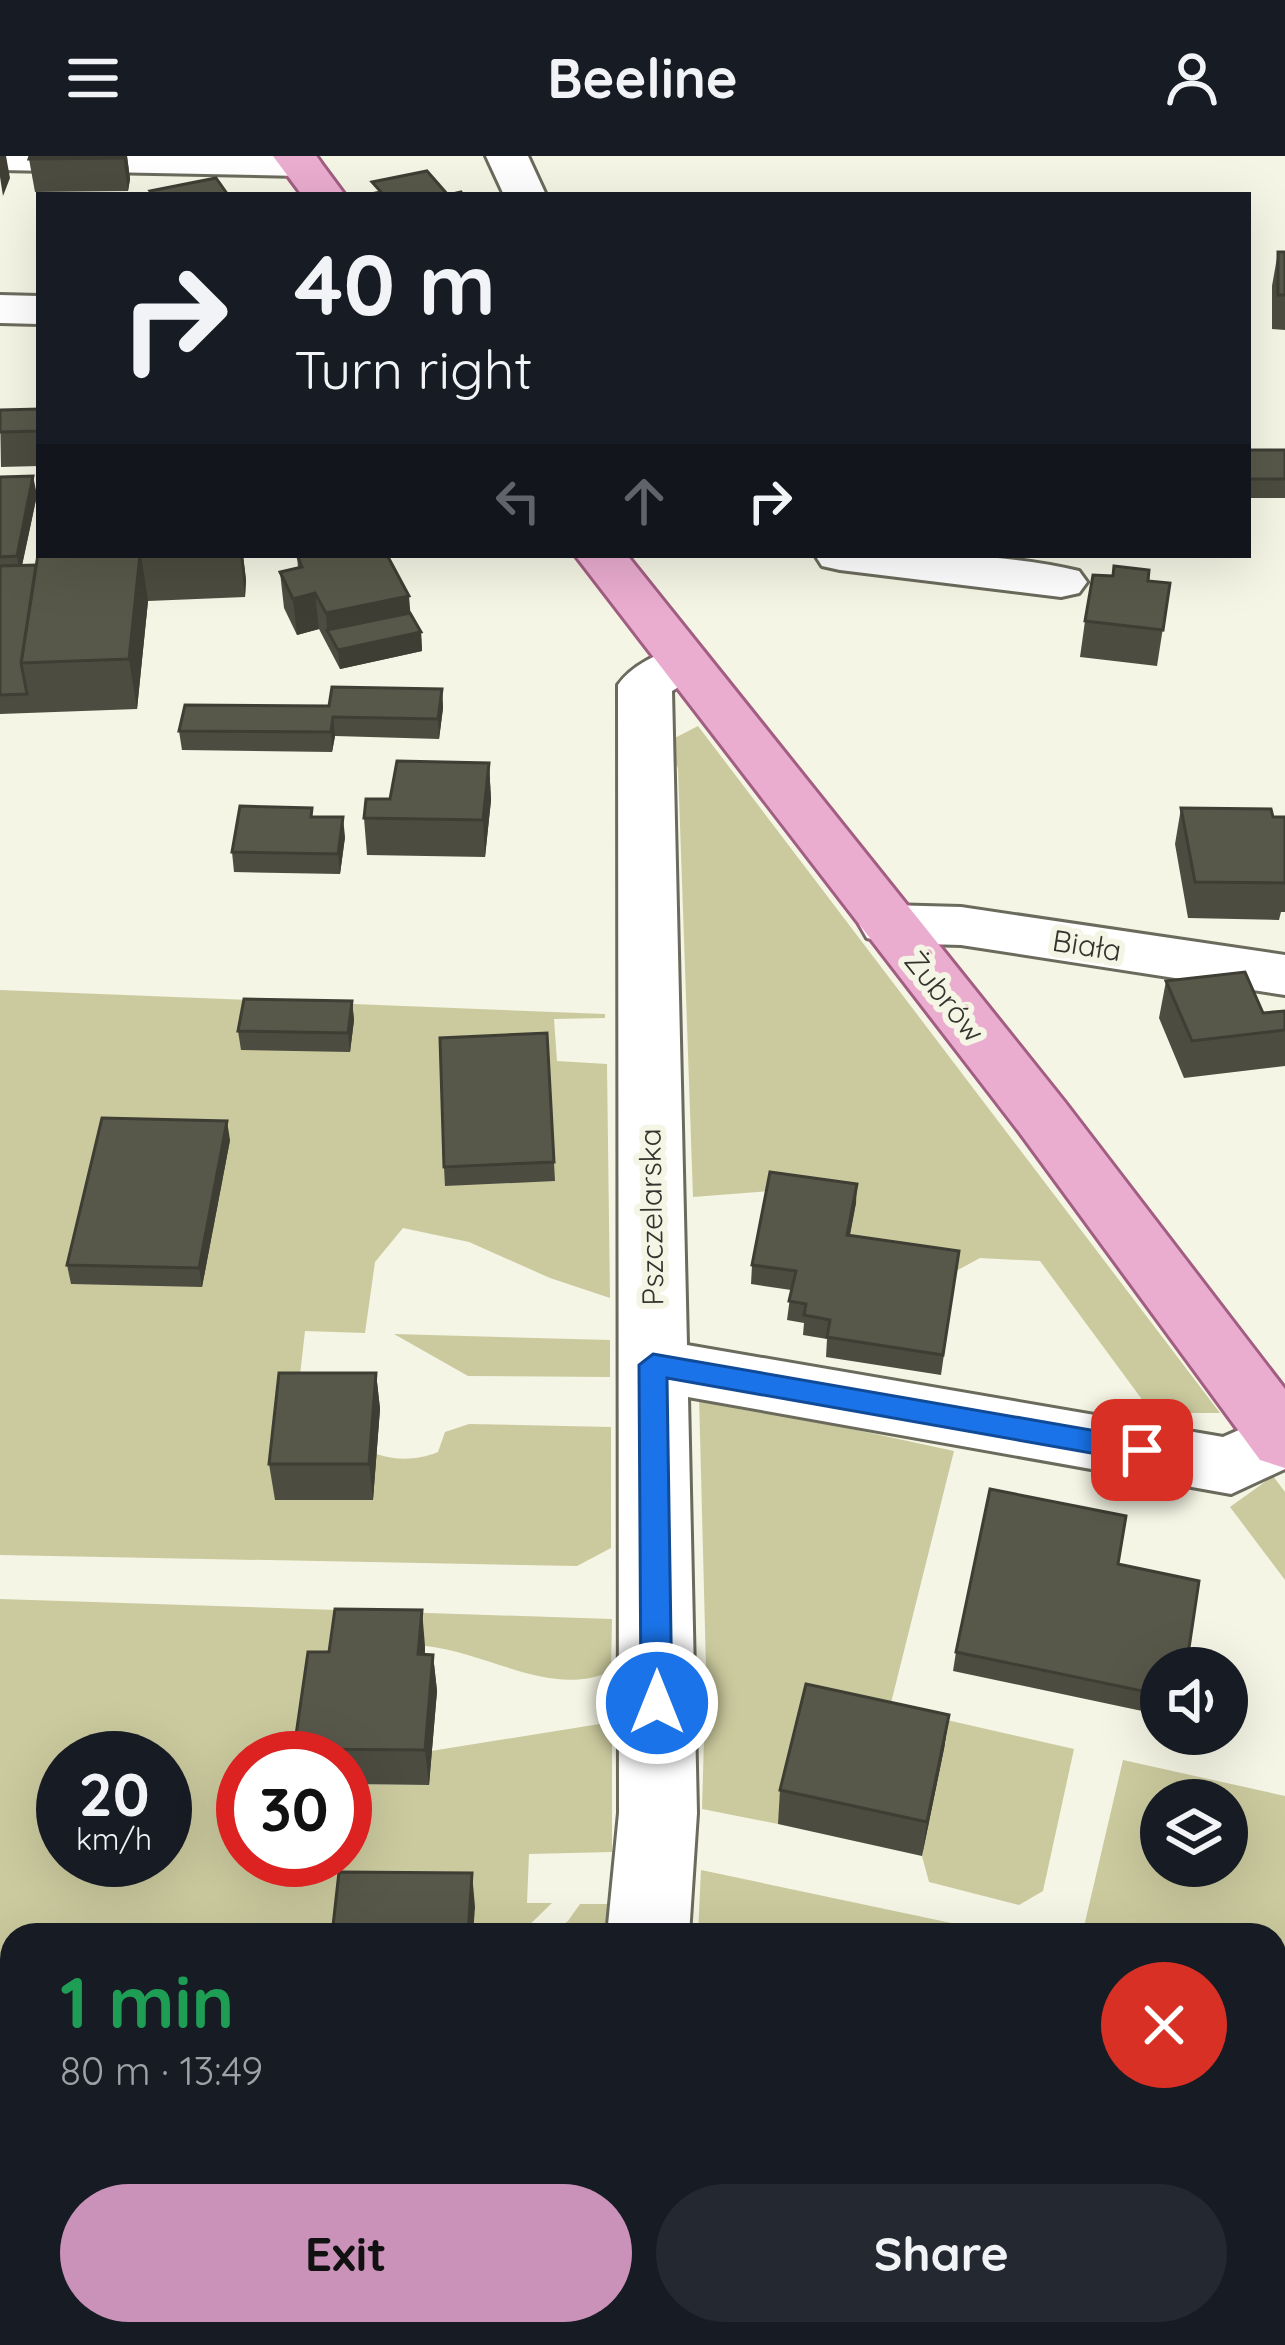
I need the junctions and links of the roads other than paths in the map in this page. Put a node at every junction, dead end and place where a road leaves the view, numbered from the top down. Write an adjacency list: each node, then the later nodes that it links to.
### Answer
1 (507, 156): 4 (street)
2 (0, 157): 3 (street)
3 (306, 171)
4 (524, 192)
5 (0, 309): 6 (street)
6 (36, 310)
7 (602, 558): 10 (main road, Żubrów)
8 (865, 558): 9 (street)
9 (1061, 582)
10 (681, 663): 11 (main road, Żubrów); 13 (street, Pszczelarska)
11 (888, 924): 12 (street, Biała); 14 (main road, Żubrów)
12 (1285, 975)
13 (653, 1365): 14 (street); 15 (street, Pszczelarska)
14 (1283, 1439)
15 (649, 1923)

